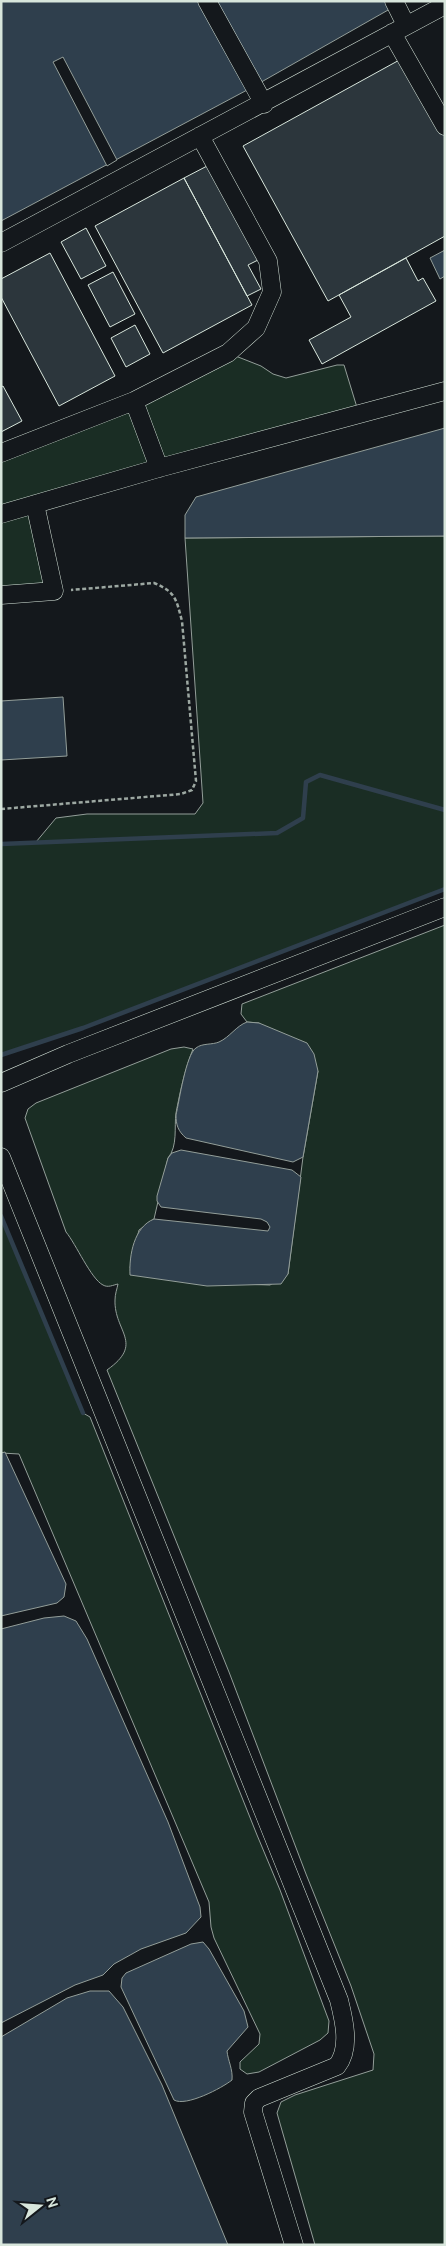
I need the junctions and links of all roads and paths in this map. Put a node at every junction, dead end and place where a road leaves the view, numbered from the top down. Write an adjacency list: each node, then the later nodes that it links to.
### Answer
1 (207, 1): 5 (street)
2 (394, 1): 4 (street)
3 (445, 5): 4 (street)
4 (399, 29): 5 (street); 6 (street)
5 (264, 104): 7 (street)
6 (445, 126)
7 (200, 136): 8 (street); 10 (street)
8 (1, 243)
9 (445, 391): 12 (street)
10 (134, 401): 11 (street); 12 (street)
11 (1, 453)
12 (159, 468): 13 (street)
13 (34, 504): 14 (street); 15 (street)
14 (1, 514)
15 (54, 591): 16 (street); 17 (path)
16 (1, 595)
17 (1, 808)
18 (445, 907): 19 (street)
19 (1, 1083)
20 (1, 1157): 21 (street)
21 (294, 2245)

